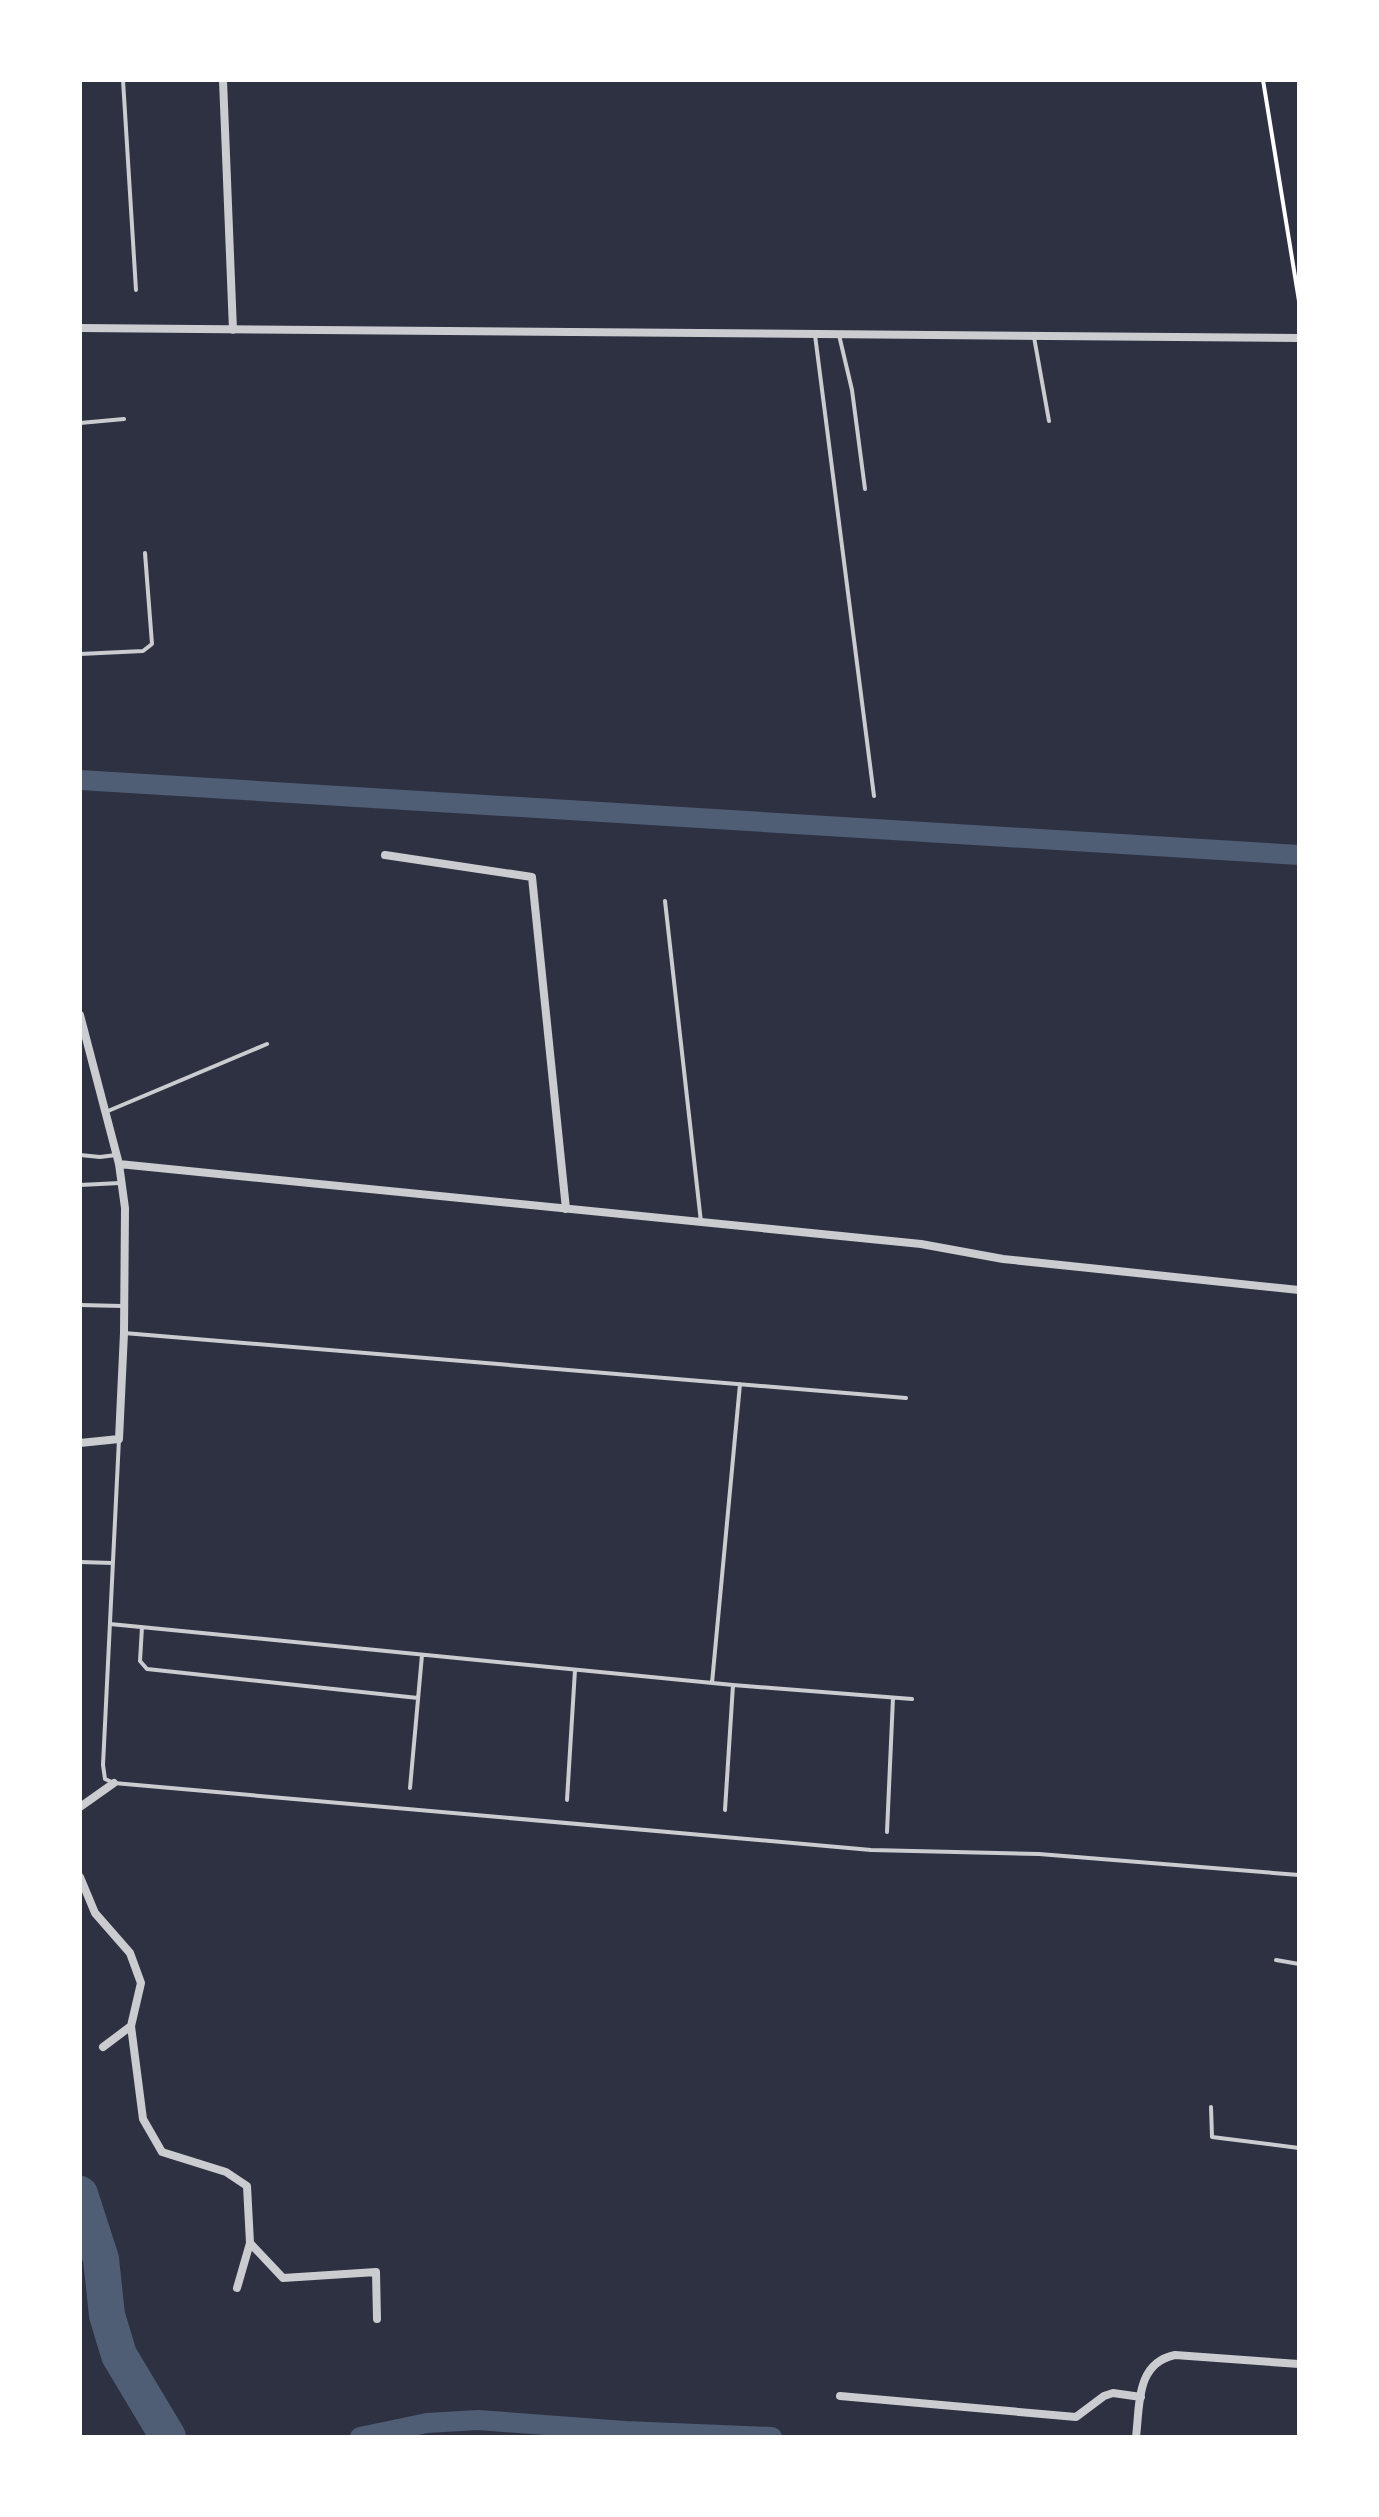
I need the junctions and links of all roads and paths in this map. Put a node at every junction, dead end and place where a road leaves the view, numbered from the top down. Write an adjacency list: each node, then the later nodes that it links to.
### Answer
1 (123, 80): 4 (lane)
2 (223, 80): 7 (street)
3 (1263, 80): 5 (path)
4 (136, 290)
5 (1299, 301)
6 (80, 328): 7 (street)
7 (233, 330): 8 (street)
8 (815, 335): 9 (street); 18 (lane)
9 (839, 335): 10 (street); 15 (lane)
10 (1034, 337): 11 (street); 13 (lane)
11 (1299, 338)
12 (124, 419): 14 (lane)
13 (1049, 421)
14 (80, 423)
15 (865, 489)
16 (145, 553): 17 (lane)
17 (80, 654)
18 (874, 796)
19 (385, 855): 29 (street)
20 (665, 901): 30 (lane)
21 (80, 1015): 23 (street)
22 (267, 1044): 24 (lane)
23 (84, 1047): 24 (street)
24 (105, 1112): 26 (street)
25 (80, 1155): 26 (lane)
26 (117, 1160): 27 (street); 29 (street)
27 (122, 1183): 28 (lane); 33 (street)
28 (80, 1185)
29 (566, 1209): 30 (street)
30 (701, 1222): 31 (street)
31 (1299, 1290)
32 (80, 1305): 33 (lane)
33 (124, 1306): 34 (street)
34 (124, 1333): 35 (lane); 37 (street)
35 (740, 1384): 36 (lane); 45 (lane)
36 (906, 1398)
37 (119, 1439): 38 (street); 40 (lane)
38 (80, 1443)
39 (80, 1562): 40 (lane)
40 (113, 1563): 41 (lane)
41 (110, 1624): 42 (lane); 50 (lane)
42 (142, 1627): 43 (lane); 47 (lane)
43 (422, 1655): 44 (lane); 47 (lane)
44 (575, 1670): 45 (lane); 52 (lane)
45 (712, 1683): 46 (lane)
46 (733, 1685): 48 (lane); 54 (lane)
47 (418, 1698): 51 (lane)
48 (893, 1698): 49 (lane); 55 (lane)
49 (912, 1699)
50 (114, 1783): 53 (street); 56 (lane)
51 (410, 1788)
52 (567, 1800)
53 (80, 1807)
54 (725, 1810)
55 (887, 1832)
56 (1299, 1875)
57 (80, 1877): 60 (street)
58 (1276, 1960): 59 (lane)
59 (1299, 1964)
60 (131, 2026): 61 (street); 64 (street)
61 (103, 2047)
62 (1211, 2107): 63 (lane)
63 (1299, 2148)
64 (250, 2243): 65 (street); 66 (street)
65 (237, 2288)
66 (377, 2319)
67 (1299, 2364): 69 (street)
68 (840, 2396): 69 (street)
69 (1141, 2397): 70 (street)
70 (1136, 2437)

